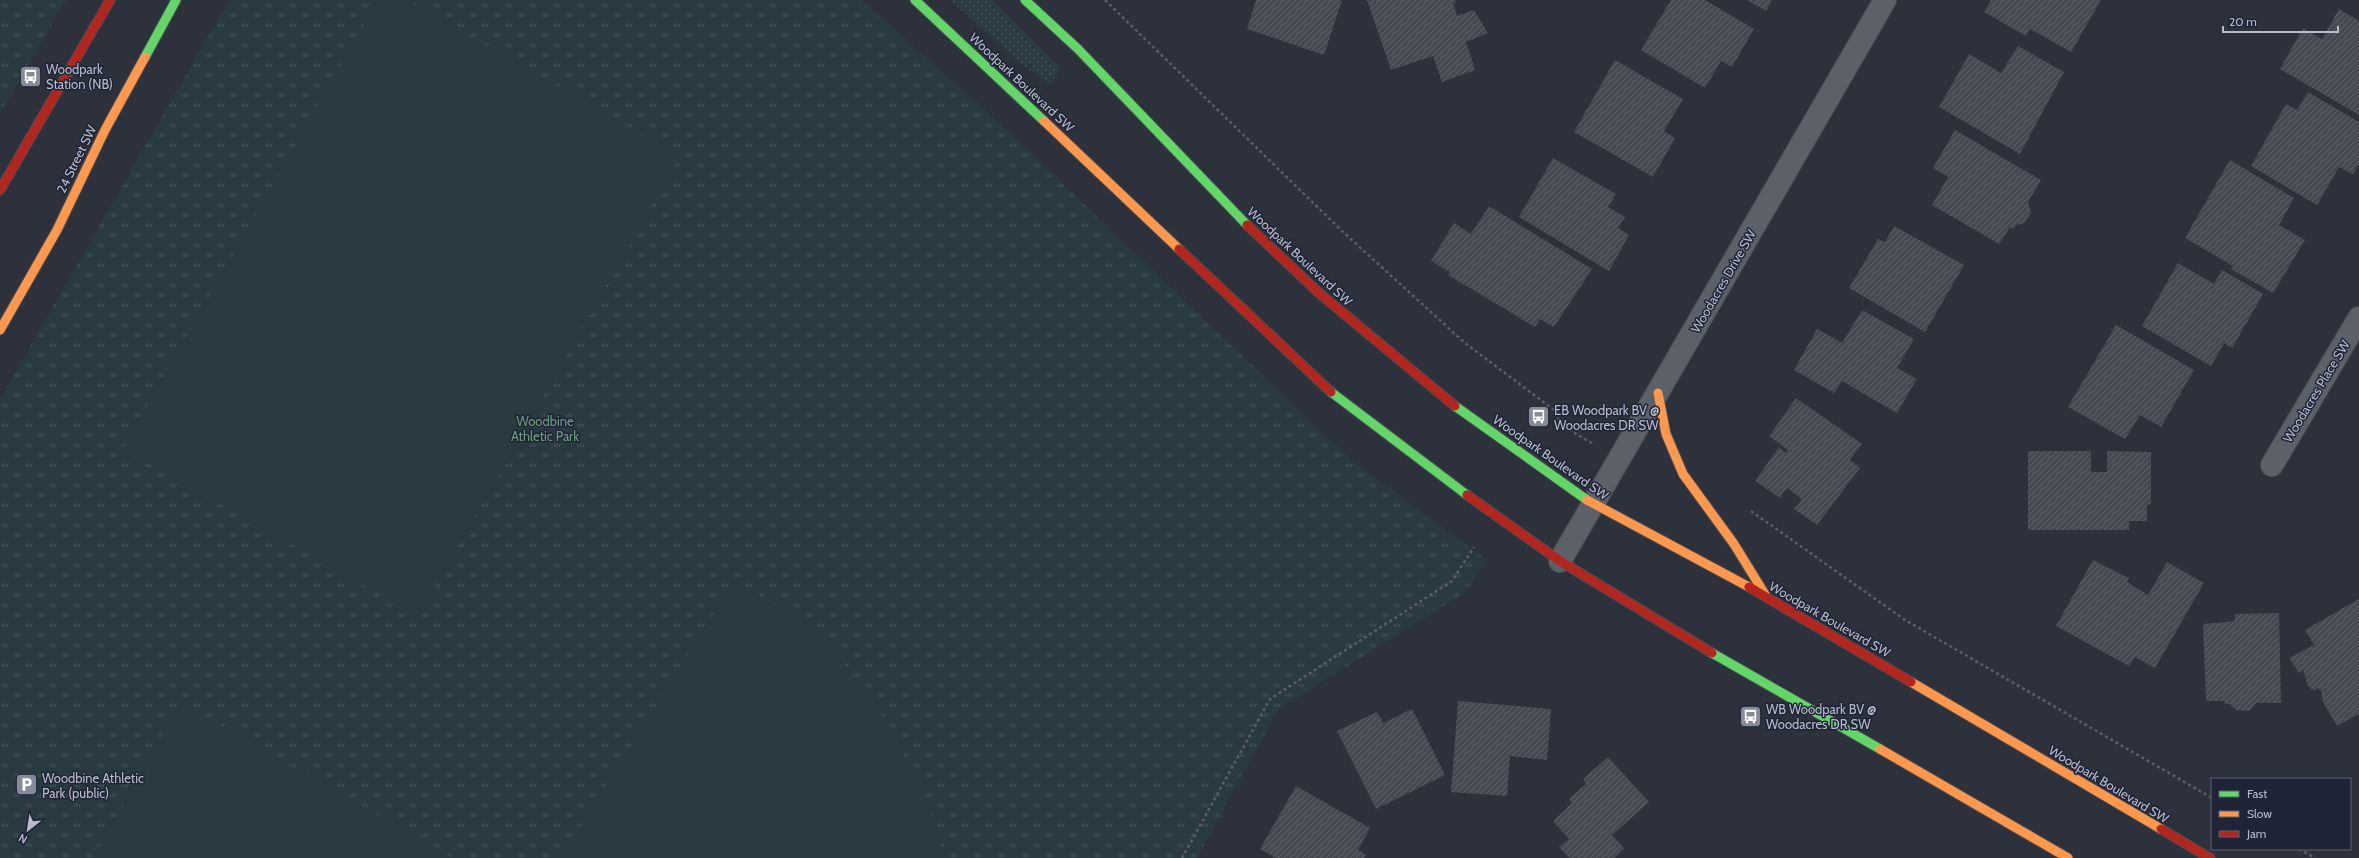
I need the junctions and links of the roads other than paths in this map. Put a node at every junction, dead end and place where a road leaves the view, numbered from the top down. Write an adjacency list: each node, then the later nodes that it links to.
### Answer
1 (110, 0): 6 (street)
2 (176, 0): 8 (street, 24 Street SW)
3 (915, 0): 12 (street, Woodpark Boulevard SW)
4 (1025, 0): 11 (street, Woodpark Boulevard SW)
5 (1885, 0): 9 (street, Woodacres Drive SW)
6 (0, 190)
7 (2359, 318): 10 (street, Woodacres Place SW)
8 (0, 330)
9 (1658, 392): 11 (street, Woodacres Drive SW); 13 (street)
10 (2272, 465)
11 (1592, 504): 12 (street, Woodacres Drive SW); 13 (street, Woodpark Boulevard SW)
12 (1560, 561): 14 (street, Woodpark Boulevard SW)
13 (1767, 597): 15 (street, Woodpark Boulevard SW)
14 (2068, 858)
15 (2210, 858)

